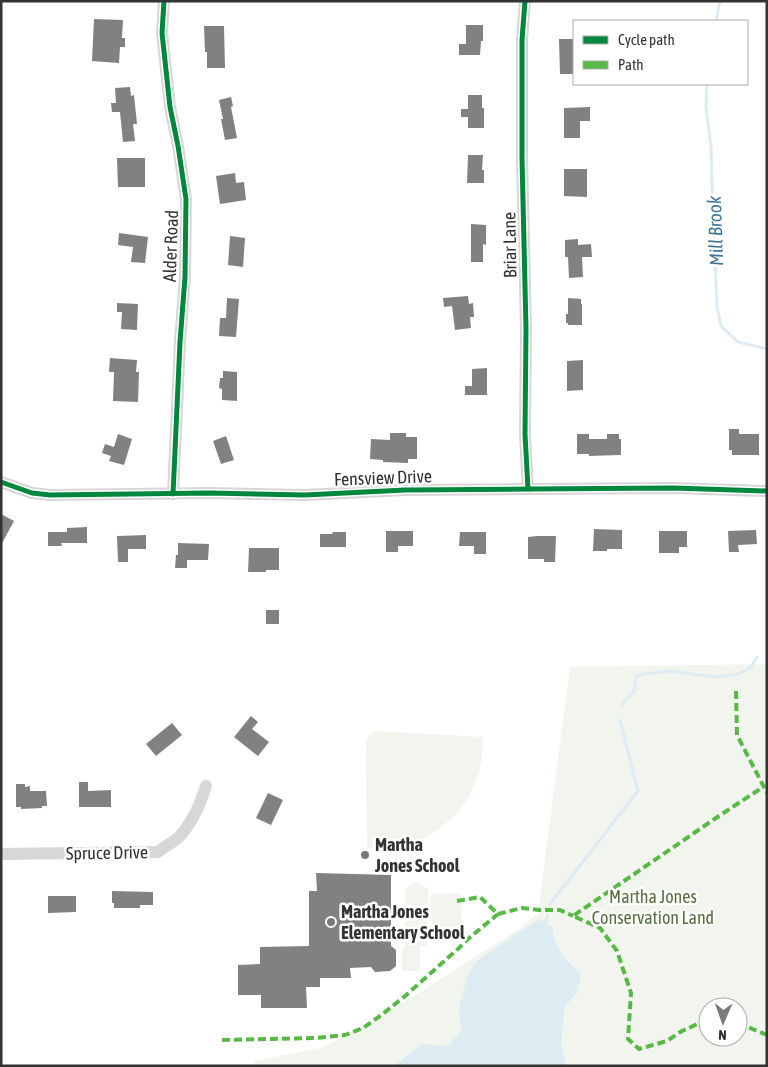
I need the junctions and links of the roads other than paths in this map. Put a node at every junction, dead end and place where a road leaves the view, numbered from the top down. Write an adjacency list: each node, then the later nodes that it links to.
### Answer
1 (164, 1): 6 (street, Alder Road)
2 (525, 1): 4 (street, Briar Lane)
3 (1, 482): 6 (street, Fensview Drive)
4 (528, 489): 5 (street, Fensview Drive); 6 (street, Fensview Drive)
5 (767, 491)
6 (173, 494)
7 (206, 786): 8 (street, Spruce Drive)
8 (1, 854)

